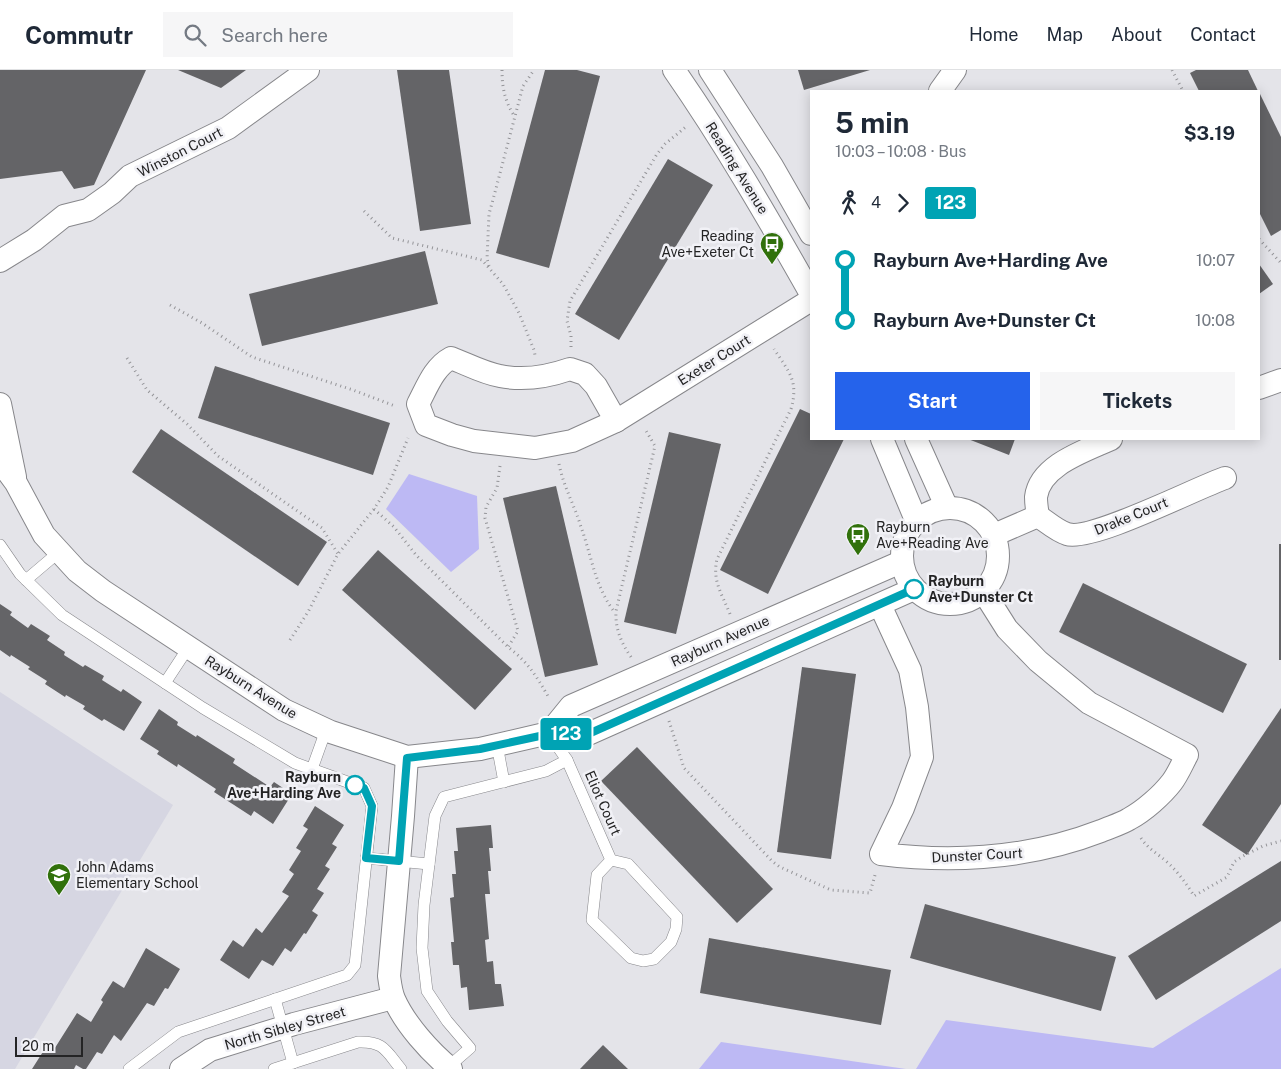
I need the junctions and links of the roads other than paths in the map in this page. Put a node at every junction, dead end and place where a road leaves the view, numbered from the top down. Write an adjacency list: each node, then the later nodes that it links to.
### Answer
1 (308, 70): 9 (street, Winston Court)
2 (674, 70): 7 (street, Reading Avenue)
3 (710, 70): 6 (street)
4 (955, 70): 5 (street)
5 (941, 90)
6 (804, 201): 7 (street); 8 (street)
7 (769, 221): 10 (street, Reading Avenue)
8 (810, 229)
9 (0, 261)
10 (810, 292)
11 (810, 301): 15 (street, Exeter Court)
12 (1281, 380): 13 (street)
13 (1260, 388)
14 (0, 404): 21 (street, Rayburn Avenue)
15 (624, 416): 15 (street, Exeter Court)
16 (882, 440): 24 (street)
17 (916, 440): 22 (street)
18 (1108, 440): 23 (street)
19 (0, 461): 21 (street, Rayburn Avenue)
20 (1225, 478): 23 (street, Drake Court)
21 (16, 483): 27 (street, Rayburn Avenue)
22 (948, 508): 24 (street); 25 (street)
23 (1038, 516): 25 (street)
24 (916, 520): 28 (street)
25 (994, 535): 31 (street)
26 (0, 545): 29 (lane)
27 (59, 552): 29 (lane); 33 (street, Rayburn Avenue)
28 (902, 562): 30 (street); 35 (street, Rayburn Avenue)
29 (26, 580): 34 (lane)
30 (914, 589): 31 (street); 32 (street, Rayburn Avenue)
31 (983, 592): 32 (street, Dunster Court)
32 (880, 605): 35 (street, Rayburn Avenue)
33 (188, 648): 34 (lane); 36 (street, Rayburn Avenue)
34 (165, 683): 40 (lane)
35 (554, 728): 37 (street, Rayburn Avenue); 39 (lane, Eliot Court)
36 (326, 730): 38 (street, Rayburn Avenue); 40 (lane)
37 (497, 745): 38 (street, Rayburn Avenue); 41 (lane)
38 (407, 758): 44 (street)
39 (568, 760): 41 (lane); 43 (lane, Eliot Court)
40 (312, 769): 42 (lane)
41 (504, 782): 45 (lane)
42 (366, 858): 44 (lane); 47 (lane)
43 (611, 860): 43 (lane)
44 (399, 861): 45 (lane); 46 (street)
45 (429, 864): 50 (lane)
46 (393, 998): 48 (street, North Sibley Street); 50 (street)
47 (275, 999): 48 (lane); 51 (lane)
48 (283, 1028): 49 (lane); 52 (street, North Sibley Street)
49 (293, 1063): 53 (lane); 54 (lane)
50 (448, 1068)
51 (129, 1069)
52 (181, 1069)
53 (274, 1069)
54 (401, 1069)

